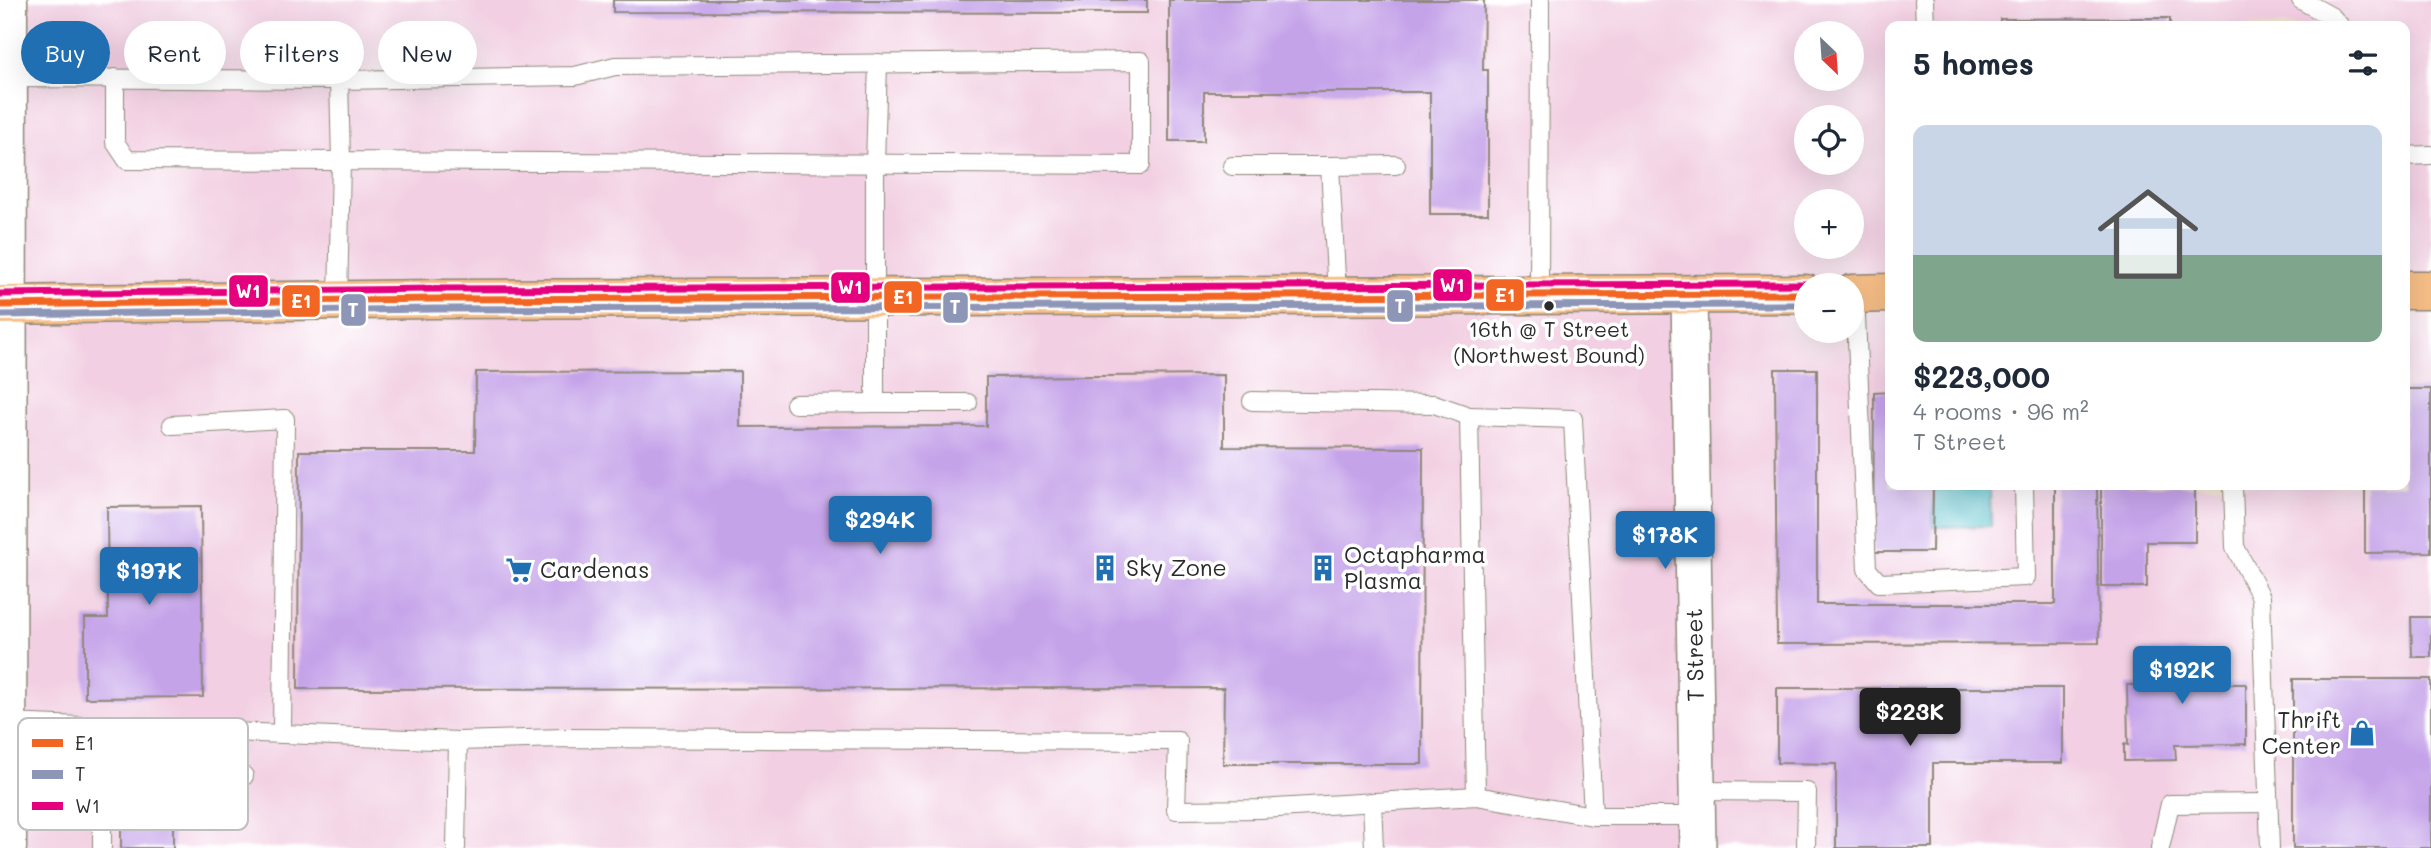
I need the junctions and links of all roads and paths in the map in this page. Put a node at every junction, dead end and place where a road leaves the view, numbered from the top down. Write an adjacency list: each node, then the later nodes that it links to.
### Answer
1 (8, 0): 8 (street)
2 (1540, 0): 26 (lane)
3 (1924, 0): 5 (lane)
4 (2301, 0): 6 (lane)
5 (1925, 21)
6 (2336, 21)
7 (878, 63): 11 (lane); 16 (lane); 16 (lane)
8 (7, 78): 9 (lane); 29 (street)
9 (115, 78): 10 (lane); 15 (lane)
10 (240, 79)
11 (364, 80)
12 (339, 84): 15 (lane)
13 (2431, 155): 14 (lane)
14 (2410, 156)
15 (341, 161): 16 (lane); 28 (lane)
16 (875, 164): 27 (lane)
17 (1396, 165): 19 (lane)
18 (1232, 166): 19 (lane)
19 (1330, 166): 25 (lane)
20 (2410, 290): 21 (main road)
21 (2431, 290)
22 (1866, 293): 36 (lane)
23 (1689, 294): 24 (main road); 26 (main road); 48 (street, T Street)
24 (1794, 294)
25 (1337, 295): 26 (main road); 27 (main road)
26 (1539, 295)
27 (875, 297): 28 (main road); 31 (lane)
28 (338, 300): 29 (main road)
29 (4, 304): 38 (street)
30 (1252, 401): 34 (lane)
31 (875, 402): 32 (lane); 33 (lane)
32 (968, 403)
33 (795, 404)
34 (1469, 416): 44 (lane); 47 (lane)
35 (172, 425): 42 (lane)
36 (2024, 490)
37 (2233, 490): 46 (lane)
38 (4, 685): 39 (street)
39 (7, 723): 40 (lane); 50 (street)
40 (18, 723)
41 (248, 733): 42 (lane)
42 (282, 734): 43 (lane)
43 (458, 741): 45 (lane); 52 (lane)
44 (1476, 796): 45 (lane); 47 (lane)
45 (1372, 802): 53 (lane)
46 (2268, 803): 55 (lane); 56 (lane)
47 (1593, 816): 48 (lane)
48 (1697, 818): 54 (lane)
49 (102, 830): 51 (lane)
50 (7, 848)
51 (102, 848)
52 (456, 848)
53 (1374, 848)
54 (1806, 848)
55 (2160, 848)
56 (2270, 848)

